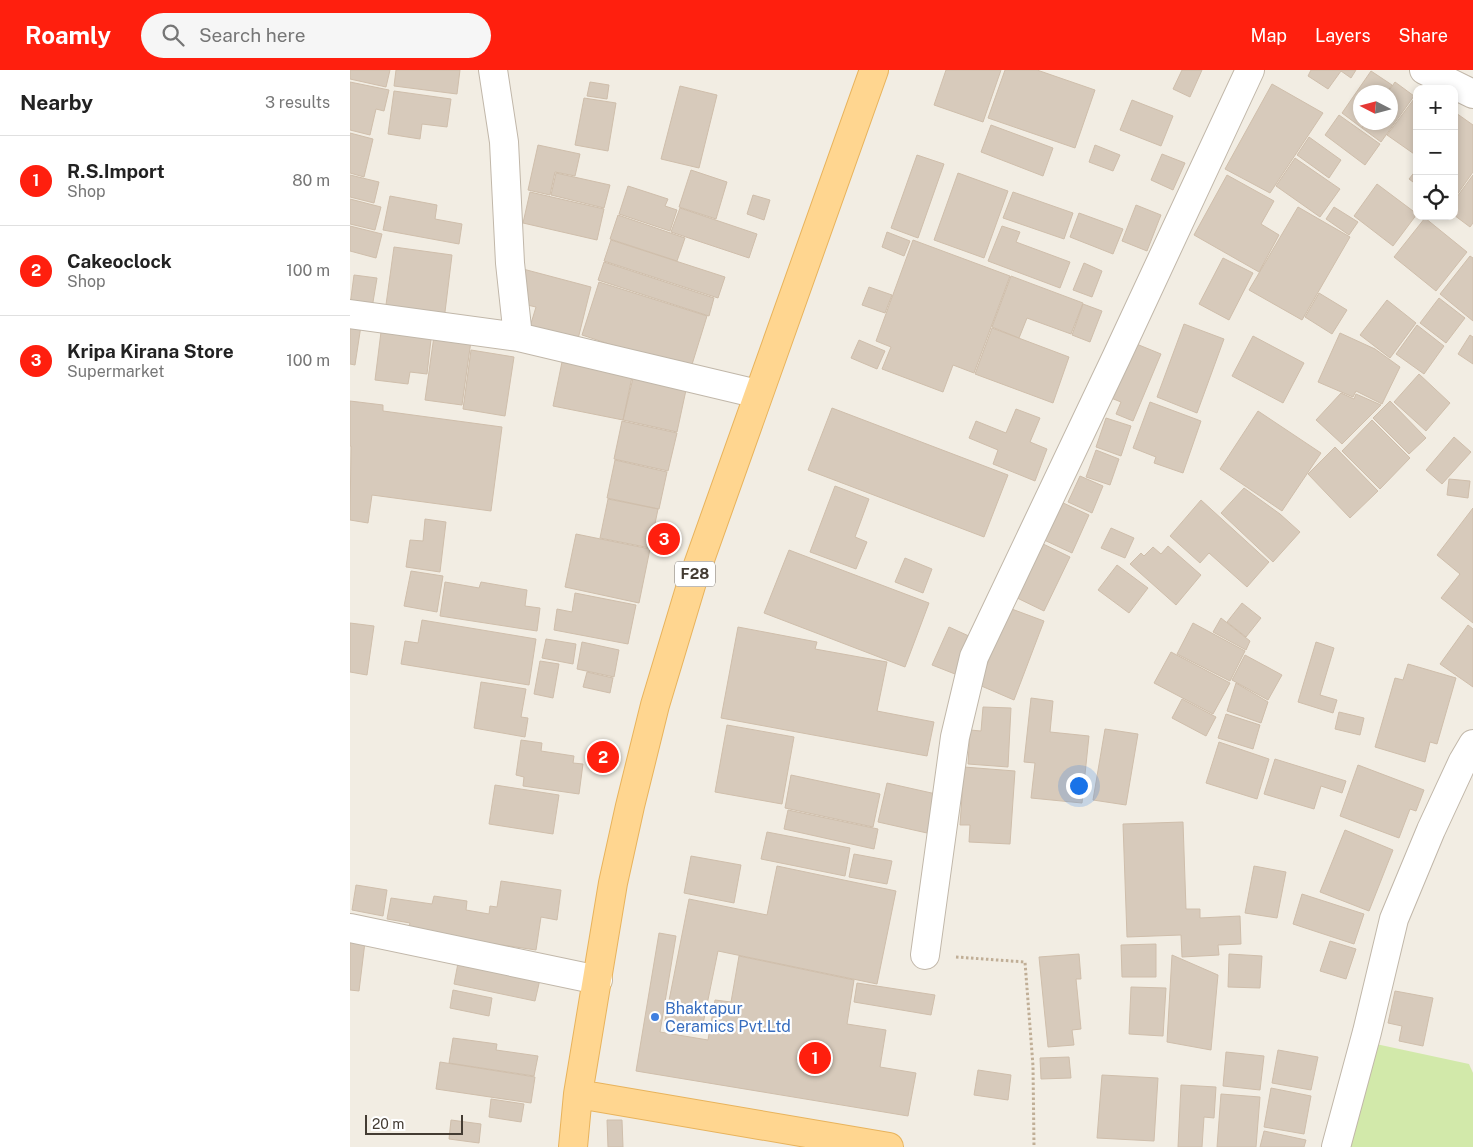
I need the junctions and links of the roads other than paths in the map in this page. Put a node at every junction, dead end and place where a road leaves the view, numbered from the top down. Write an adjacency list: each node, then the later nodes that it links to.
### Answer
1 (492, 70): 7 (street)
2 (874, 70): 8 (main road, F28)
3 (1250, 70): 11 (street)
4 (1424, 70): 5 (street)
5 (1473, 94)
6 (350, 314): 7 (street)
7 (518, 338): 8 (street)
8 (758, 394): 12 (main road, F28)
9 (1473, 744): 16 (street)
10 (350, 928): 12 (street)
11 (925, 955)
12 (598, 980): 13 (main road, F28)
13 (578, 1094): 14 (main road, F28); 15 (main road)
14 (573, 1147)
15 (889, 1147)
16 (1336, 1147)

